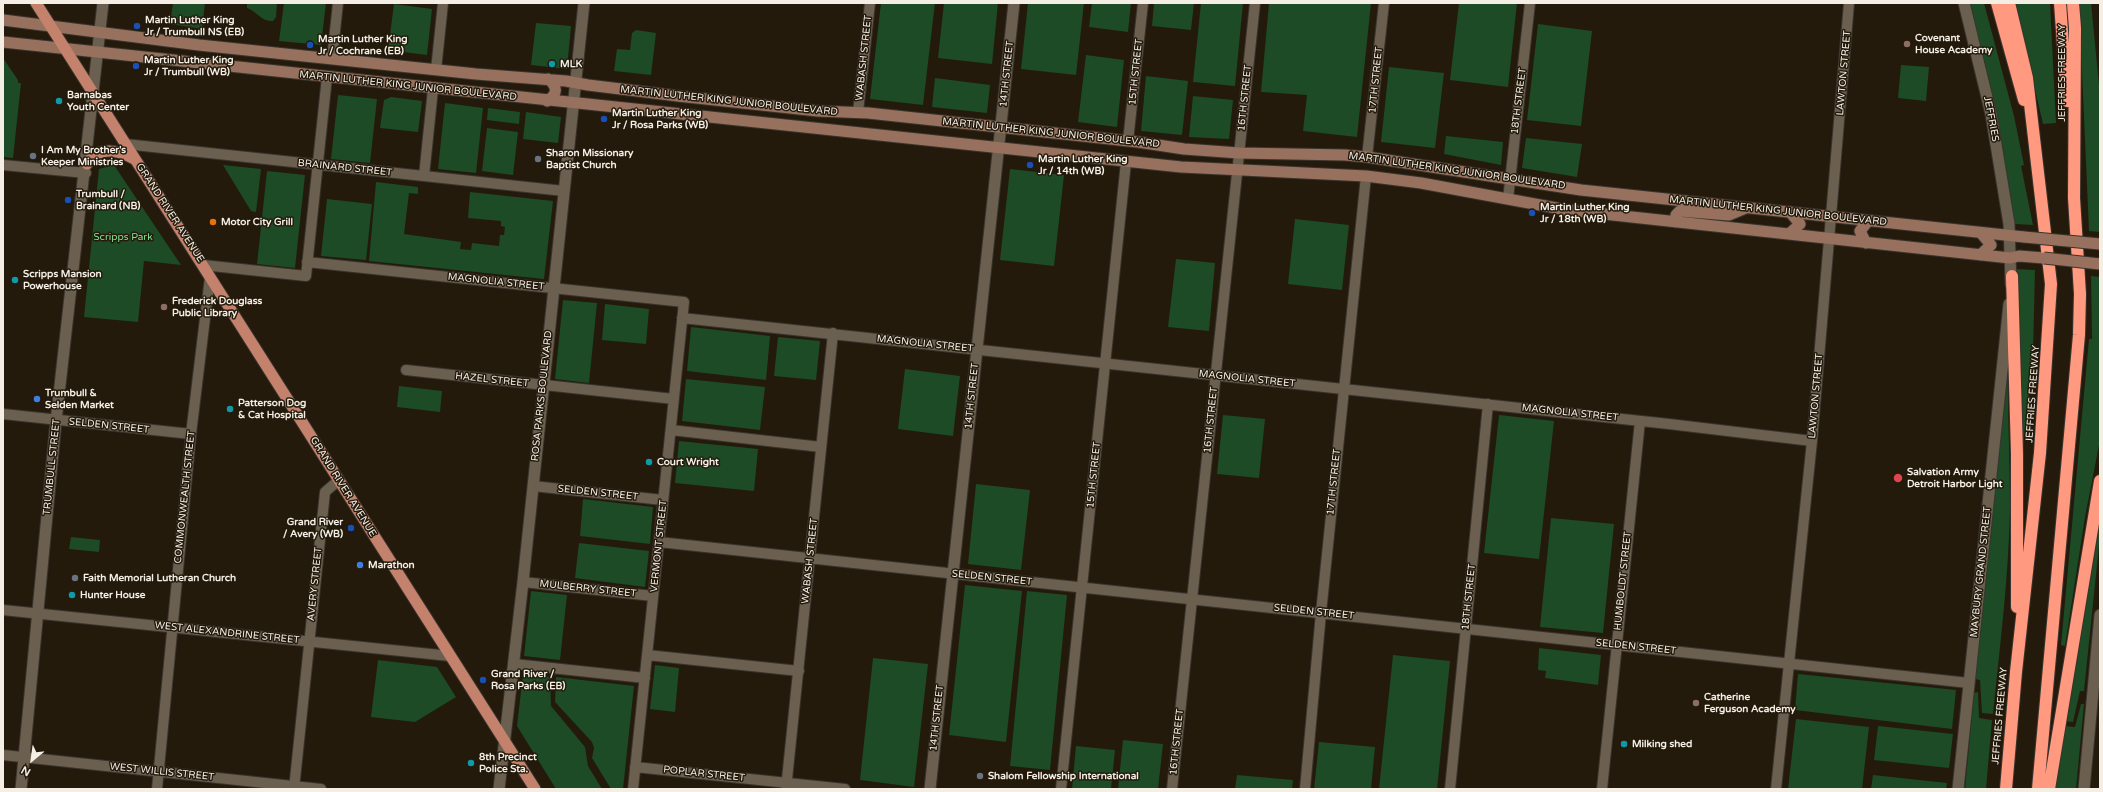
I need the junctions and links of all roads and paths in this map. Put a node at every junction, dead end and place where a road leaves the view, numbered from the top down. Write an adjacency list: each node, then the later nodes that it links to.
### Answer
1 (36, 3): 19 (main road, GRAND RIVER AVENUE)
2 (104, 3): 20 (street, TRUMBULL STREET)
3 (338, 3): 26 (street)
4 (443, 3): 31 (street)
5 (584, 3): 35 (street, ROSA PARKS BOULEVARD)
6 (870, 3): 43 (street, WABASH STREET)
7 (1014, 3): 45 (street, 14TH STREET)
8 (1143, 3): 49 (street, 15TH STREET)
9 (1255, 3): 53 (street, 16TH STREET)
10 (1384, 3): 54 (street, 17TH STREET)
11 (1530, 3): 64 (street, 18TH STREET)
12 (1850, 3): 71 (street, LAWTON STREET)
13 (1964, 3): 76 (street, JEFFRIES)
14 (1997, 3): 48 (highway)
15 (2009, 3): 48 (highway, JEFFRIES FREEWAY)
16 (2060, 3): 67 (highway)
17 (2073, 3): 67 (highway, JEFFRIES FREEWAY)
18 (3, 20): 19 (main road, MARTIN LUTHER KING JUNIOR BOULEVARD)
19 (51, 25): 20 (main road, MARTIN LUTHER KING JUNIOR BOULEVARD); 24 (main road, GRAND RIVER AVENUE)
20 (100, 33): 22 (main road, MARTIN LUTHER KING JUNIOR BOULEVARD); 25 (street, TRUMBULL STREET)
21 (3, 42): 24 (main road, MARTIN LUTHER KING JUNIOR BOULEVARD)
22 (199, 45): 23 (main road, MARTIN LUTHER KING JUNIOR BOULEVARD); 28 (main road)
23 (236, 48): 26 (main road, MARTIN LUTHER KING JUNIOR BOULEVARD); 30 (main road)
24 (66, 49): 25 (main road, MARTIN LUTHER KING JUNIOR BOULEVARD); 38 (main road, GRAND RIVER AVENUE)
25 (98, 53): 28 (main road, MARTIN LUTHER KING JUNIOR BOULEVARD); 38 (street, TRUMBULL STREET)
26 (332, 59): 27 (main road, MARTIN LUTHER KING JUNIOR BOULEVARD)
27 (363, 62): 29 (main road, MARTIN LUTHER KING JUNIOR BOULEVARD); 34 (main road)
28 (201, 64): 30 (main road, MARTIN LUTHER KING JUNIOR BOULEVARD)
29 (403, 66): 31 (main road, MARTIN LUTHER KING JUNIOR BOULEVARD); 36 (main road)
30 (240, 68): 32 (main road, MARTIN LUTHER KING JUNIOR BOULEVARD)
31 (436, 70): 33 (main road, MARTIN LUTHER KING JUNIOR BOULEVARD)
32 (327, 77): 34 (main road, MARTIN LUTHER KING JUNIOR BOULEVARD); 59 (street)
33 (548, 79): 35 (main road, MARTIN LUTHER KING JUNIOR BOULEVARD); 39 (main road)
34 (367, 81): 36 (main road, MARTIN LUTHER KING JUNIOR BOULEVARD)
35 (575, 82): 40 (street, ROSA PARKS BOULEVARD); 41 (main road, MARTIN LUTHER KING JUNIOR BOULEVARD)
36 (398, 85): 37 (main road, MARTIN LUTHER KING JUNIOR BOULEVARD)
37 (434, 89): 39 (main road, MARTIN LUTHER KING JUNIOR BOULEVARD); 62 (street)
38 (94, 93): 50 (main road, GRAND RIVER AVENUE); 60 (street, TRUMBULL STREET)
39 (547, 101): 40 (main road, MARTIN LUTHER KING JUNIOR BOULEVARD)
40 (573, 104): 44 (main road, MARTIN LUTHER KING JUNIOR BOULEVARD); 66 (street, ROSA PARKS BOULEVARD)
41 (779, 107): 42 (main road, MARTIN LUTHER KING JUNIOR BOULEVARD); 44 (main road)
42 (818, 111): 43 (main road, MARTIN LUTHER KING JUNIOR BOULEVARD); 46 (main road)
43 (858, 112): 45 (main road, MARTIN LUTHER KING JUNIOR BOULEVARD)
44 (776, 126): 46 (main road, MARTIN LUTHER KING JUNIOR BOULEVARD)
45 (1001, 127): 47 (main road, MARTIN LUTHER KING JUNIOR BOULEVARD); 51 (street, 14TH STREET)
46 (815, 130): 51 (main road, MARTIN LUTHER KING JUNIOR BOULEVARD)
47 (1033, 131): 49 (main road, MARTIN LUTHER KING JUNIOR BOULEVARD); 52 (main road)
48 (2033, 134): 130 (highway, JEFFRIES FREEWAY)
49 (1128, 141): 53 (main road, MARTIN LUTHER KING JUNIOR BOULEVARD)
50 (125, 144): 55 (main road, GRAND RIVER AVENUE); 59 (street, BRAINARD STREET)
51 (999, 149): 52 (main road, MARTIN LUTHER KING JUNIOR BOULEVARD); 91 (street, 14TH STREET)
52 (1033, 151): 56 (main road, MARTIN LUTHER KING JUNIOR BOULEVARD)
53 (1239, 153): 54 (main road, MARTIN LUTHER KING JUNIOR BOULEVARD); 61 (street, 16TH STREET)
54 (1367, 157): 57 (main road, MARTIN LUTHER KING JUNIOR BOULEVARD)
55 (135, 160): 60 (main road); 84 (main road, GRAND RIVER AVENUE)
56 (1126, 162): 61 (main road, MARTIN LUTHER KING JUNIOR BOULEVARD); 92 (street, 15TH STREET)
57 (1420, 164): 64 (main road, MARTIN LUTHER KING JUNIOR BOULEVARD); 65 (main road)
58 (3, 165): 60 (street)
59 (318, 165): 62 (street, BRAINARD STREET); 82 (street)
60 (86, 169): 100 (street, TRUMBULL STREET)
61 (1237, 170): 63 (main road, MARTIN LUTHER KING JUNIOR BOULEVARD); 94 (street, 16TH STREET)
62 (424, 176): 66 (street, BRAINARD STREET)
63 (1366, 176): 65 (main road, MARTIN LUTHER KING JUNIOR BOULEVARD); 96 (street, 17TH STREET)
64 (1510, 179): 68 (street, 18TH STREET); 69 (main road, MARTIN LUTHER KING JUNIOR BOULEVARD)
65 (1422, 183): 68 (main road, MARTIN LUTHER KING JUNIOR BOULEVARD)
66 (564, 191): 87 (street, ROSA PARKS BOULEVARD)
67 (2074, 198): 157 (highway, JEFFRIES FREEWAY)
68 (1508, 200): 73 (main road, MARTIN LUTHER KING JUNIOR BOULEVARD)
69 (1746, 208): 70 (main road, MARTIN LUTHER KING JUNIOR BOULEVARD); 73 (main road)
70 (1790, 212): 71 (main road, MARTIN LUTHER KING JUNIOR BOULEVARD); 75 (main road)
71 (1832, 217): 72 (main road, MARTIN LUTHER KING JUNIOR BOULEVARD); 77 (street, LAWTON STREET)
72 (1868, 221): 74 (main road, MARTIN LUTHER KING JUNIOR BOULEVARD); 78 (main road)
73 (1676, 222): 75 (main road, MARTIN LUTHER KING JUNIOR BOULEVARD)
74 (1981, 233): 76 (main road, MARTIN LUTHER KING JUNIOR BOULEVARD); 80 (main road)
75 (1790, 234): 77 (main road, MARTIN LUTHER KING JUNIOR BOULEVARD)
76 (2010, 236): 79 (main road, MARTIN LUTHER KING JUNIOR BOULEVARD, bridge); 81 (street, MAYBURY GRAND STREET)
77 (1830, 239): 78 (main road, MARTIN LUTHER KING JUNIOR BOULEVARD); 104 (street, LAWTON STREET)
78 (1866, 243): 80 (main road, MARTIN LUTHER KING JUNIOR BOULEVARD)
79 (2100, 244)
80 (1980, 255): 81 (main road, MARTIN LUTHER KING JUNIOR BOULEVARD)
81 (2014, 257): 83 (main road, MARTIN LUTHER KING JUNIOR BOULEVARD, bridge); 85 (street, MAYBURY GRAND STREET)
82 (307, 262): 84 (street); 87 (street, MAGNOLIA STREET)
83 (2100, 264)
84 (203, 265): 86 (main road, GRAND RIVER AVENUE)
85 (2012, 276): 130 (highway); 132 (street, MAYBURY GRAND STREET)
86 (210, 277): 103 (street, COMMONWEALTH STREET); 106 (main road, GRAND RIVER AVENUE)
87 (554, 288): 88 (street, MAGNOLIA STREET); 95 (street, ROSA PARKS BOULEVARD)
88 (684, 302): 89 (street, VERMONT STREET)
89 (682, 318): 90 (street, MAGNOLIA STREET); 97 (street, VERMONT STREET)
90 (833, 333): 91 (street, MAGNOLIA STREET); 105 (street, WABASH STREET)
91 (976, 349): 92 (street, MAGNOLIA STREET); 112 (street, 14TH STREET)
92 (1105, 363): 94 (street, MAGNOLIA STREET); 114 (street, 15TH STREET)
93 (406, 370): 95 (street, HAZEL STREET)
94 (1216, 375): 96 (street, MAGNOLIA STREET); 116 (street, 16TH STREET)
95 (544, 385): 97 (street, HAZEL STREET); 108 (street, ROSA PARKS BOULEVARD)
96 (1344, 389): 98 (street, MAGNOLIA STREET); 118 (street, 17TH STREET)
97 (674, 399): 102 (street, VERMONT STREET)
98 (1488, 404): 101 (street, MAGNOLIA STREET); 122 (street, 18TH STREET)
99 (3, 414): 100 (street, SELDEN STREET)
100 (56, 421): 103 (street, SELDEN STREET); 119 (street, TRUMBULL STREET)
101 (1640, 421): 104 (street, MAGNOLIA STREET); 124 (street, HUMBOLDT STREET)
102 (671, 430): 105 (street); 109 (street, VERMONT STREET)
103 (192, 434): 121 (street, COMMONWEALTH STREET)
104 (1812, 441): 128 (street, LAWTON STREET)
105 (821, 447): 111 (street, WABASH STREET)
106 (339, 480): 123 (street, AVERY STREET); 126 (main road, GRAND RIVER AVENUE)
107 (2100, 481): 158 (highway)
108 (533, 486): 109 (street, SELDEN STREET); 113 (street, ROSA PARKS BOULEVARD)
109 (663, 500): 110 (street, VERMONT STREET)
110 (659, 542): 111 (street, SELDEN STREET); 115 (street, VERMONT STREET)
111 (810, 559): 112 (street, SELDEN STREET); 129 (street, WABASH STREET)
112 (953, 574): 114 (street, SELDEN STREET); 148 (street, 14TH STREET)
113 (523, 582): 115 (street, MULBERRY STREET); 127 (street, ROSA PARKS BOULEVARD)
114 (1082, 588): 116 (street, SELDEN STREET); 149 (street, 15TH STREET)
115 (653, 596): 125 (street, VERMONT STREET)
116 (1192, 600): 118 (street, SELDEN STREET); 150 (street, 16TH STREET)
117 (3, 610): 119 (street, WEST ALEXANDRINE STREET)
118 (1321, 613): 122 (street, SELDEN STREET); 151 (street, 17TH STREET)
119 (37, 614): 121 (street, WEST ALEXANDRINE STREET); 136 (street, TRUMBULL STREET)
120 (2100, 615): 133 (street)
121 (172, 627): 123 (street, WEST ALEXANDRINE STREET); 138 (street, COMMONWEALTH STREET)
122 (1466, 629): 124 (street, SELDEN STREET); 152 (street, 18TH STREET)
123 (309, 642): 126 (street, WEST ALEXANDRINE STREET); 140 (street, AVERY STREET)
124 (1616, 645): 128 (street, SELDEN STREET); 153 (street, HUMBOLDT STREET)
125 (647, 655): 129 (street); 131 (street, VERMONT STREET)
126 (450, 656): 134 (main road, GRAND RIVER AVENUE)
127 (514, 664): 131 (street); 134 (street, ROSA PARKS BOULEVARD)
128 (1789, 664): 132 (street, SELDEN STREET); 154 (street, LAWTON STREET)
129 (798, 671): 139 (street, WABASH STREET)
130 (2016, 672): 156 (highway, JEFFRIES FREEWAY)
131 (645, 678): 137 (street, VERMONT STREET)
132 (1969, 683): 155 (street, MAYBURY GRAND STREET)
133 (2096, 696): 159 (street)
134 (505, 742): 144 (street, ROSA PARKS BOULEVARD); 145 (main road, GRAND RIVER AVENUE)
135 (3, 755): 136 (street, WEST WILLIS STREET)
136 (24, 757): 138 (street, WEST WILLIS STREET); 141 (street, TRUMBULL STREET)
137 (635, 767): 139 (street, POPLAR STREET); 146 (street, VERMONT STREET)
138 (159, 771): 140 (street, WEST WILLIS STREET); 142 (street, COMMONWEALTH STREET)
139 (786, 786): 147 (street, POPLAR STREET)
140 (294, 788): 143 (street, WEST WILLIS STREET)
141 (21, 789)
142 (157, 789)
143 (321, 789)
144 (499, 789)
145 (535, 789)
146 (633, 789)
147 (845, 789)
148 (930, 789)
149 (1061, 789)
150 (1172, 789)
151 (1305, 789)
152 (1450, 789)
153 (1602, 789)
154 (1776, 789)
155 (1958, 789)
156 (2006, 789)
157 (2038, 789)
158 (2049, 789)
159 (2084, 789)

